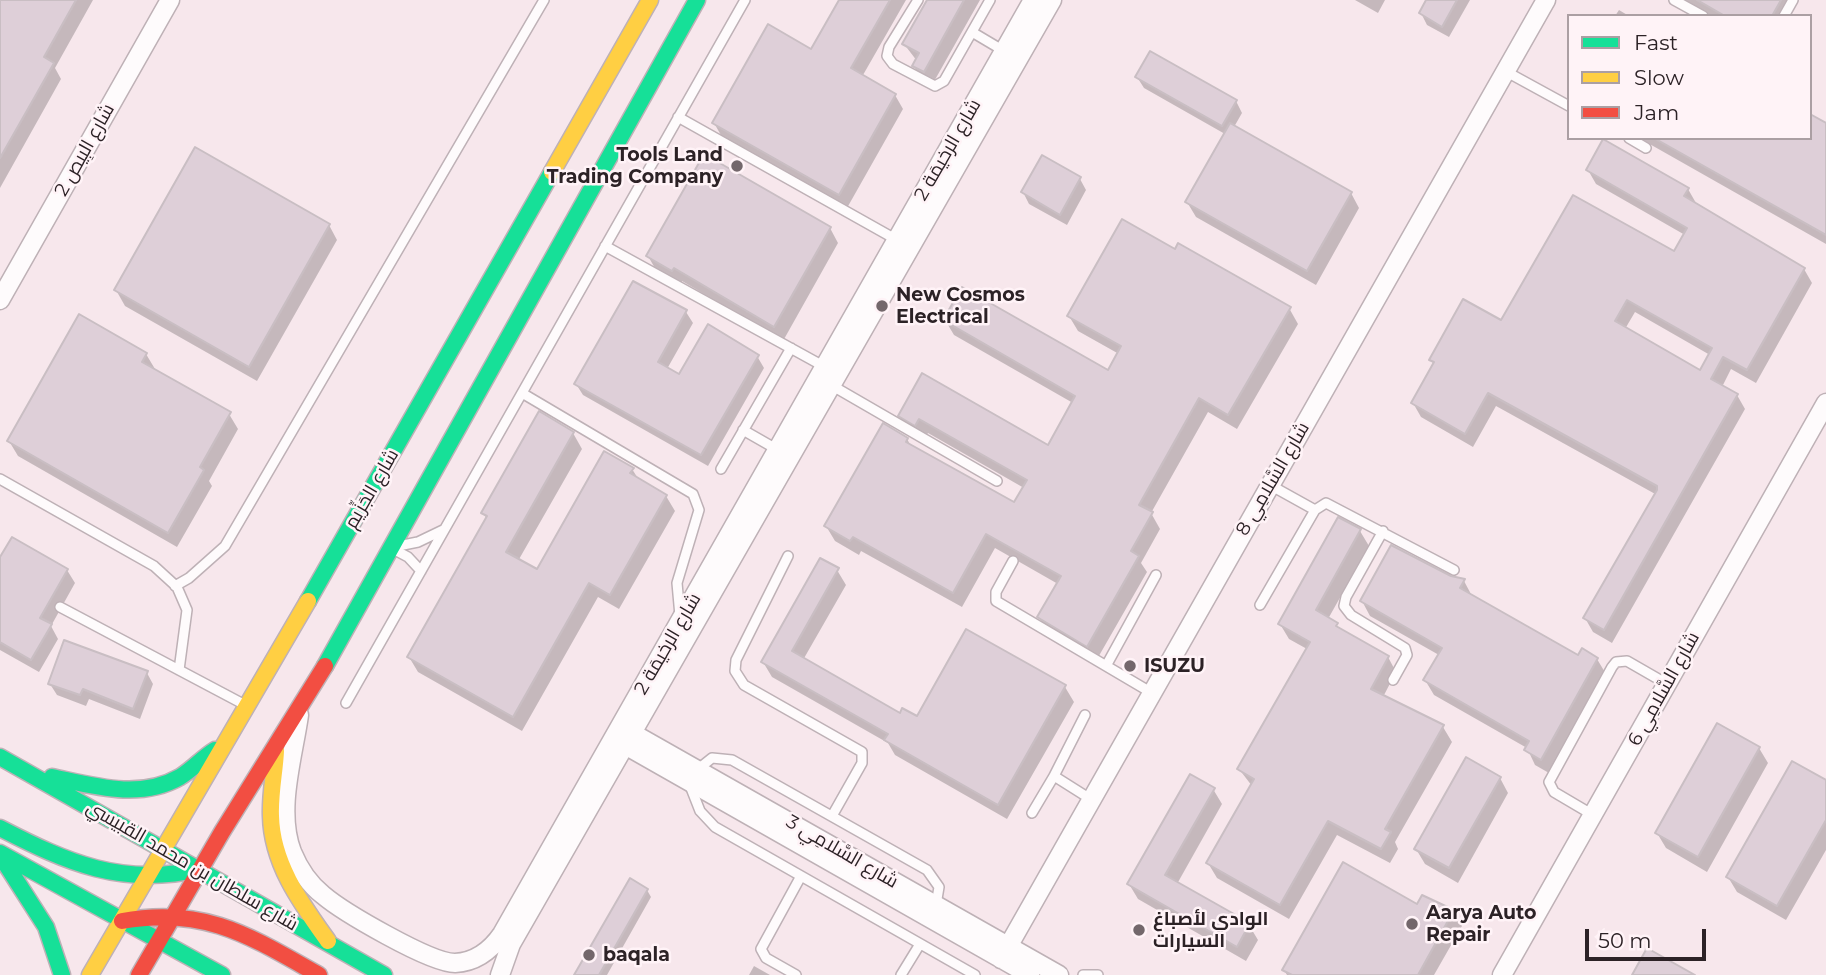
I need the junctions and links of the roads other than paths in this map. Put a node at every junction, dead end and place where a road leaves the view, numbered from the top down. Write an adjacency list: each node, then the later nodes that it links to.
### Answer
1 (170, 0): 22 (street, شارع البِيص 2)
2 (544, 0): 43 (lane)
3 (650, 0): 53 (street, شارع الجَزِّيم)
4 (697, 0): 37 (street)
5 (745, 0): 17 (lane)
6 (918, 0): 13 (lane)
7 (990, 0): 13 (lane)
8 (1033, 0): 14 (street, شارع الرخيمَة 2)
9 (1052, 0): 25 (street, شارع الرخيمَة 2)
10 (1546, 0): 15 (street, شارع السَّلامِي 8)
11 (1674, 0): 12 (lane)
12 (1699, 14)
13 (972, 32): 14 (lane)
14 (1004, 51): 20 (street, شارع الرخيمَة 2)
15 (1505, 71): 16 (lane); 33 (street, شارع السَّلامِي 8)
16 (1567, 105)
17 (678, 117): 20 (lane); 21 (lane)
18 (1632, 140): 19 (lane)
19 (1646, 148)
20 (897, 240): 24 (street, شارع الرخيمَة 2)
21 (606, 246): 23 (lane); 26 (lane)
22 (0, 300)
23 (791, 348): 24 (lane); 28 (lane)
24 (825, 367): 29 (street, شارع الرخيمَة 2)
25 (831, 385): 32 (lane); 56 (street, شارع الرخيمَة 2)
26 (522, 393): 35 (lane); 46 (lane)
27 (1826, 403): 50 (street, شارع السَّلامِي 6)
28 (743, 430): 29 (lane); 30 (lane)
29 (778, 450): 46 (street, شارع الرخيمَة 2)
30 (721, 469)
31 (0, 479): 43 (lane)
32 (997, 481)
33 (1270, 485): 34 (lane); 51 (street, شارع السَّلامِي 8)
34 (1315, 510): 36 (lane); 44 (lane)
35 (445, 529): 37 (lane); 41 (lane)
36 (1383, 531): 40 (lane); 49 (lane)
37 (389, 548): 41 (lane); 54 (street)
38 (788, 556): 66 (lane)
39 (1013, 561): 47 (lane)
40 (1454, 570)
41 (421, 571): 52 (lane)
42 (1156, 575): 47 (lane)
43 (175, 586): 48 (lane)
44 (1260, 605)
45 (60, 607): 48 (lane)
46 (681, 621): 56 (street)
47 (1106, 666): 51 (lane)
48 (179, 670): 53 (lane)
49 (1393, 680)
50 (1667, 684): 65 (street, شارع السَّلامِي 6); 65 (lane)
51 (1152, 693): 63 (street, شارع السَّلامِي 8)
52 (346, 704)
53 (248, 707): 57 (street, شارع الجَزِّيم)
54 (300, 710): 56 (street, شارع الرخيمَة 2); 58 (street)
55 (1085, 715): 62 (lane)
56 (624, 737): 61 (street, شارع السَّلامِي 3); 86 (street, شارع الرخيمَة 2)
57 (225, 744): 60 (street); 68 (street, شارع الجَزِّيم)
58 (276, 749): 70 (street); 78 (street)
59 (0, 757): 60 (street, شارع سلطان بن محمد القبيسي)
60 (24, 771): 68 (street, شارع سلطان بن محمد القبيسي)
61 (693, 776): 66 (lane); 71 (lane); 73 (street, شارع السَّلامِي 3); 79 (street, شارع السَّلامِي 3)
62 (1054, 776): 63 (lane); 64 (lane)
63 (1092, 800): 79 (street, شارع السَّلامِي 8)
64 (1032, 813)
65 (1593, 815): 94 (street, شارع السَّلامِي 6)
66 (832, 816): 73 (lane)
67 (0, 828): 72 (street)
68 (162, 848): 70 (street, شارع سلطان بن محمد القبيسي); 72 (street, شارع الجَزِّيم)
69 (0, 853): 75 (street); 80 (street)
70 (200, 869): 72 (street); 74 (street); 78 (street, شارع سلطان بن محمد القبيسي)
71 (801, 876): 77 (lane); 87 (lane)
72 (145, 879): 75 (street, شارع الجَزِّيم)
73 (936, 905): 79 (street, شارع السَّلامِي 3)
74 (175, 913): 75 (street); 76 (street); 84 (street)
75 (122, 920): 76 (street); 81 (street, شارع الجَزِّيم)
76 (160, 939): 82 (street); 83 (street)
77 (920, 944): 88 (lane); 89 (lane)
78 (332, 947): 85 (street, شارع سلطان بن محمد القبيسي)
79 (1005, 953): 90 (street, شارع السَّلامِي 3); 91 (street, شارع السَّلامِي 3)
80 (62, 975)
81 (90, 975)
82 (139, 975)
83 (222, 975)
84 (318, 975)
85 (384, 975)
86 (500, 975)
87 (796, 975)
88 (901, 975)
89 (975, 975)
90 (1030, 975)
91 (1059, 975)
92 (1083, 975): 93 (lane)
93 (1098, 975)
94 (1502, 975)

